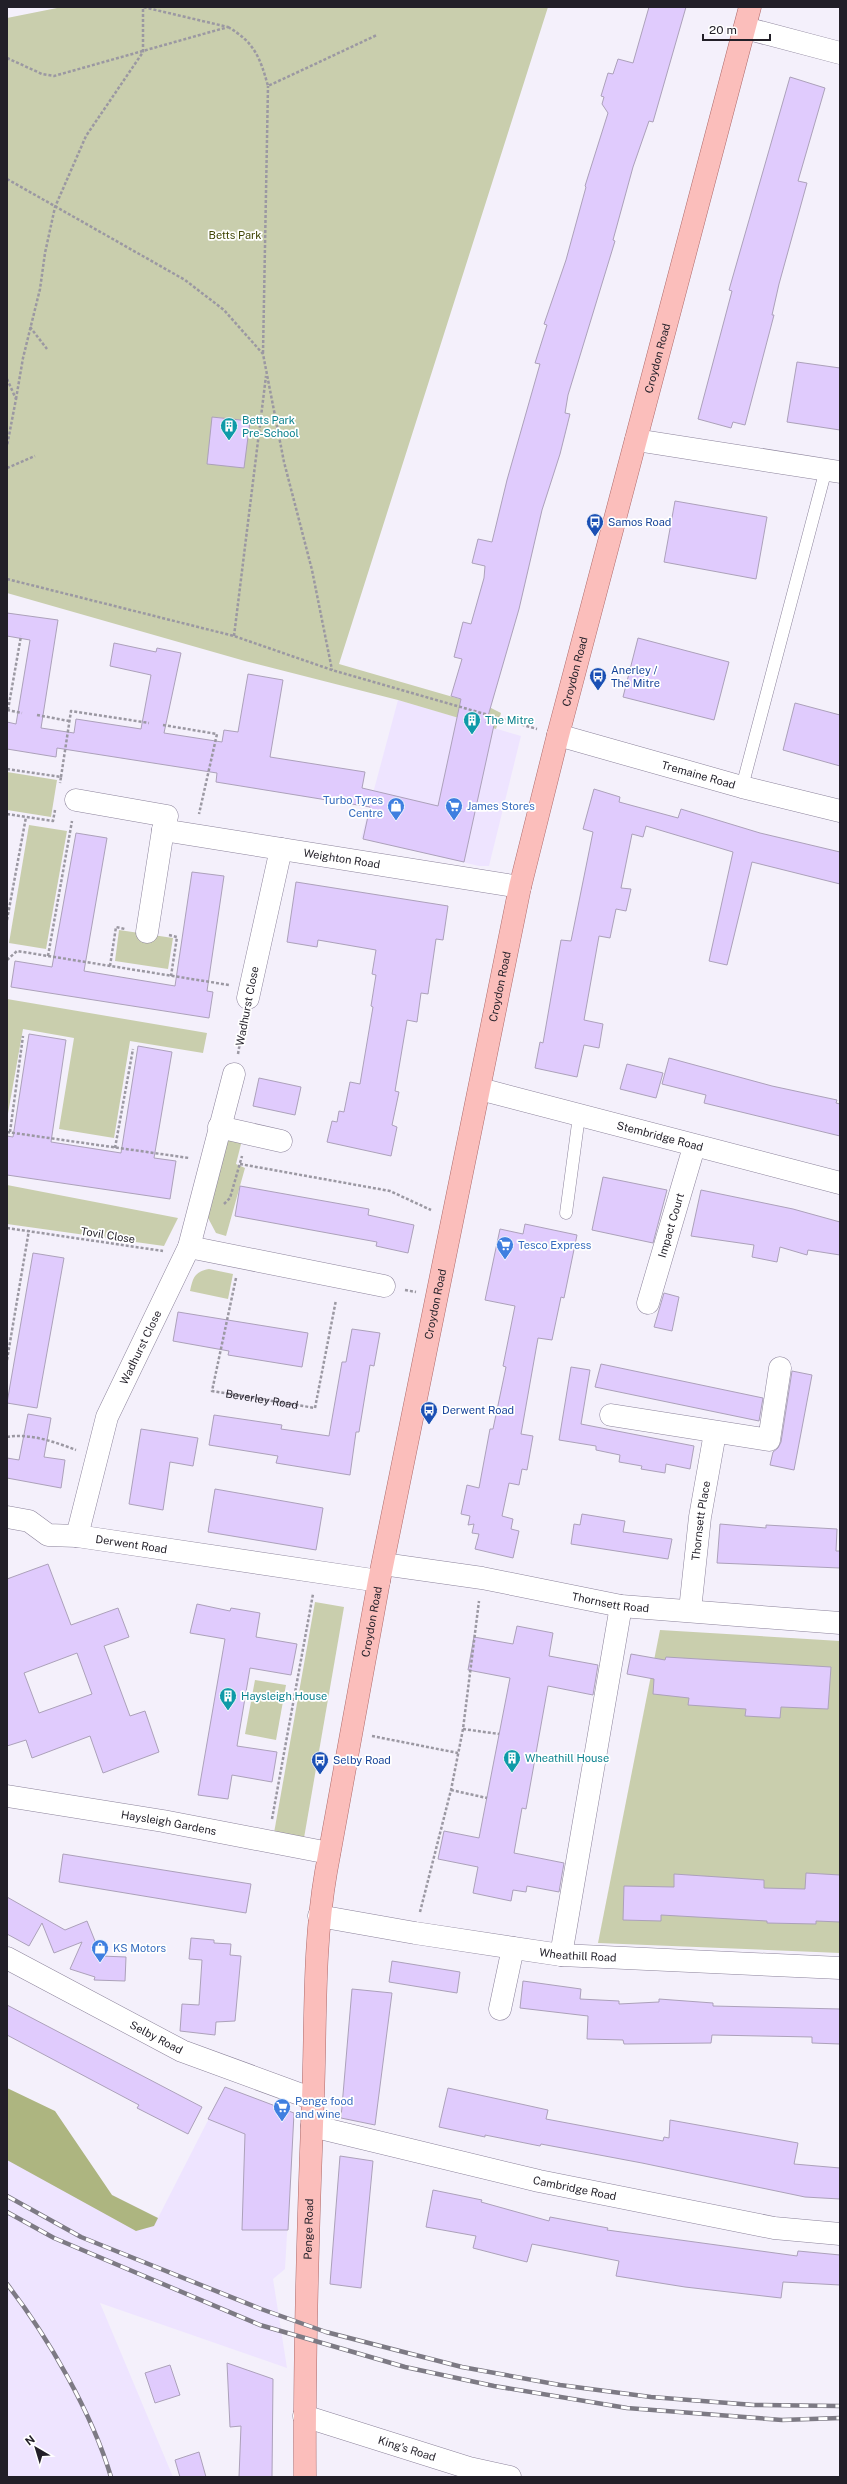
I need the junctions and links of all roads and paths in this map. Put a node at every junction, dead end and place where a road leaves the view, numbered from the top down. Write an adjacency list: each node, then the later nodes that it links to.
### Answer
1 (143, 7): 3 (path); 6 (path)
2 (750, 7): 4 (main road, Croydon Road)
3 (228, 27): 6 (path); 9 (path)
4 (745, 28): 7 (street); 18 (main road, Croydon Road)
5 (377, 35): 9 (path)
6 (142, 52): 8 (path); 11 (path)
7 (840, 53)
8 (7, 58)
9 (268, 86): 14 (path)
10 (7, 179): 11 (path)
11 (55, 206): 12 (path); 14 (path)
12 (30, 327): 13 (path); 17 (path)
13 (47, 349)
14 (263, 354): 15 (path)
15 (267, 374): 25 (path); 26 (path)
16 (7, 379): 17 (path)
17 (16, 399): 19 (path)
18 (636, 440): 22 (street); 33 (main road, Croydon Road)
19 (7, 446)
20 (35, 456): 21 (path)
21 (7, 468)
22 (833, 471): 36 (lane)
23 (7, 579): 25 (path)
24 (21, 636): 27 (path)
25 (234, 636): 26 (path)
26 (332, 670): 33 (path)
27 (7, 710): 28 (path)
28 (22, 713)
29 (37, 715): 30 (path)
30 (69, 721): 31 (path); 35 (path)
31 (149, 723)
32 (162, 726): 42 (path)
33 (558, 735): 36 (street, Tremaine Road); 44 (main road, Croydon Road)
34 (7, 769): 35 (path)
35 (61, 777): 37 (path)
36 (742, 787): 38 (street, Tremaine Road)
37 (64, 798): 40 (path); 41 (street); 47 (path)
38 (840, 811)
39 (7, 814): 40 (path)
40 (26, 817): 45 (path)
41 (164, 830): 42 (street, Weighton Road); 46 (street)
42 (194, 835): 43 (street, Weighton Road)
43 (281, 849): 44 (street, Weighton Road); 49 (street, Wadhurst Close)
44 (520, 887): 53 (main road, Croydon Road)
45 (7, 920)
46 (147, 932)
47 (48, 956): 48 (path); 49 (path)
48 (7, 960)
49 (250, 993): 52 (path, Wadhurst Close)
50 (23, 1036): 56 (path)
51 (133, 1049): 59 (path)
52 (234, 1074): 55 (street, Wadhurst Close)
53 (480, 1089): 54 (street, Stembridge Road); 64 (main road, Croydon Road)
54 (579, 1116): 58 (street, Stembridge Road); 63 (lane)
55 (219, 1128): 57 (street); 60 (street, Wadhurst Close)
56 (8, 1132): 59 (path)
57 (281, 1141)
58 (694, 1147): 62 (street, Stembridge Road); 72 (street, Impact Court)
59 (115, 1148): 60 (path)
60 (210, 1162): 67 (street, Wadhurst Close)
61 (240, 1164): 64 (path)
62 (840, 1183)
63 (566, 1213)
64 (453, 1222): 71 (main road, Croydon Road)
65 (7, 1228): 66 (path, Tovil Close)
66 (29, 1230): 67 (path, Tovil Close); 73 (path)
67 (187, 1251): 68 (street); 79 (street, Wadhurst Close)
68 (241, 1257): 69 (street); 69 (path, Beverley Road)
69 (341, 1278): 70 (street)
70 (384, 1286): 71 (path)
71 (438, 1296): 83 (main road, Croydon Road)
72 (648, 1303)
73 (9, 1338): 74 (path)
74 (7, 1360)
75 (780, 1368): 77 (street)
76 (611, 1415): 77 (street)
77 (715, 1433): 86 (street, Thornsett Place)
78 (7, 1437): 79 (path)
79 (97, 1458): 81 (street, Wadhurst Close)
80 (7, 1517): 81 (street, Derwent Road)
81 (77, 1536): 82 (street, Derwent Road)
82 (317, 1572): 83 (street, Derwent Road); 95 (path)
83 (381, 1573): 84 (street, Thornsett Road); 89 (main road, Croydon Road)
84 (482, 1578): 85 (street, Thornsett Road); 88 (path)
85 (621, 1606): 86 (street, Thornsett Road); 100 (street)
86 (690, 1610): 87 (street, Thornsett Road)
87 (840, 1623)
88 (464, 1728): 90 (path); 91 (path)
89 (352, 1732): 91 (path); 96 (main road, Croydon Road)
90 (499, 1734)
91 (458, 1753): 92 (path)
92 (451, 1790): 94 (path); 98 (path)
93 (7, 1796): 95 (street, Haysleigh Gardens)
94 (487, 1798)
95 (268, 1841): 96 (street, Haysleigh Gardens)
96 (329, 1853): 97 (main road, Croydon Road)
97 (319, 1916): 98 (street, Wheathill Road); 103 (main road, Croydon Road)
98 (414, 1934): 99 (street, Wheathill Road)
99 (513, 1948): 100 (street, Wheathill Road); 104 (street)
100 (561, 1955): 102 (street, Wheathill Road)
101 (7, 1958): 105 (street, Selby Road)
102 (840, 1968)
103 (315, 1980): 105 (main road, Penge Road)
104 (500, 2009)
105 (313, 2098): 106 (main road, Penge Road)
106 (312, 2126): 107 (street, Cambridge Road); 108 (main road, Penge Road)
107 (840, 2234)
108 (304, 2416): 109 (street, King's Road); 110 (main road, Penge Road)
109 (477, 2474): 111 (street, King's Road)
110 (305, 2477)
111 (510, 2477)

